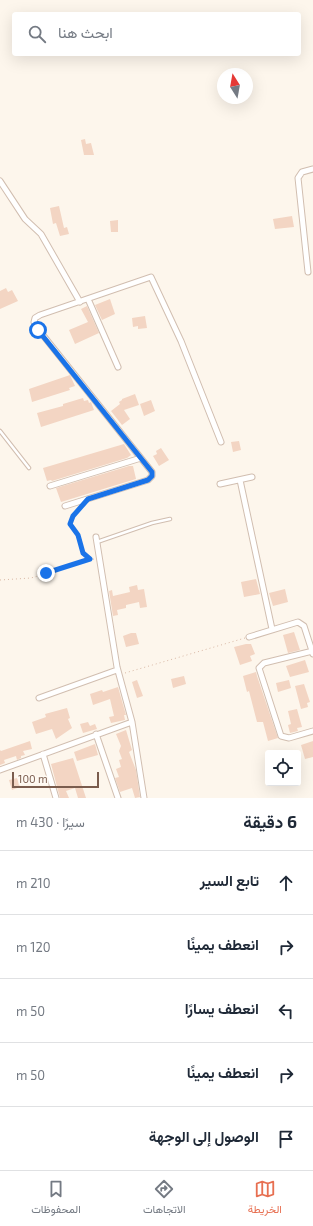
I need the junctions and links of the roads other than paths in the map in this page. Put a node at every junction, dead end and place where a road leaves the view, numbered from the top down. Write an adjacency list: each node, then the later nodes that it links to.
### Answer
1 (313, 169): 3 (street)
2 (0, 181): 5 (street)
3 (308, 272)
4 (88, 300): 5 (street); 6 (street); 8 (street)
5 (80, 302): 9 (street)
6 (118, 367)
7 (0, 431): 10 (lane)
8 (221, 442)
9 (140, 458): 14 (street); 15 (street)
10 (29, 468)
11 (252, 477): 12 (street)
12 (240, 480): 13 (street); 18 (street)
13 (220, 484)
14 (50, 486)
15 (65, 506)
16 (170, 519): 17 (lane)
17 (96, 539): 21 (street)
18 (272, 629): 19 (street); 20 (street)
19 (249, 637)
20 (313, 652): 24 (street)
21 (118, 673): 22 (street); 23 (street)
22 (39, 698)
23 (132, 722): 25 (street); 30 (street)
24 (313, 731)
25 (96, 734): 26 (street); 29 (street)
26 (44, 754): 27 (street); 28 (street)
27 (0, 770)
28 (56, 798)
29 (118, 798)
30 (144, 798)

